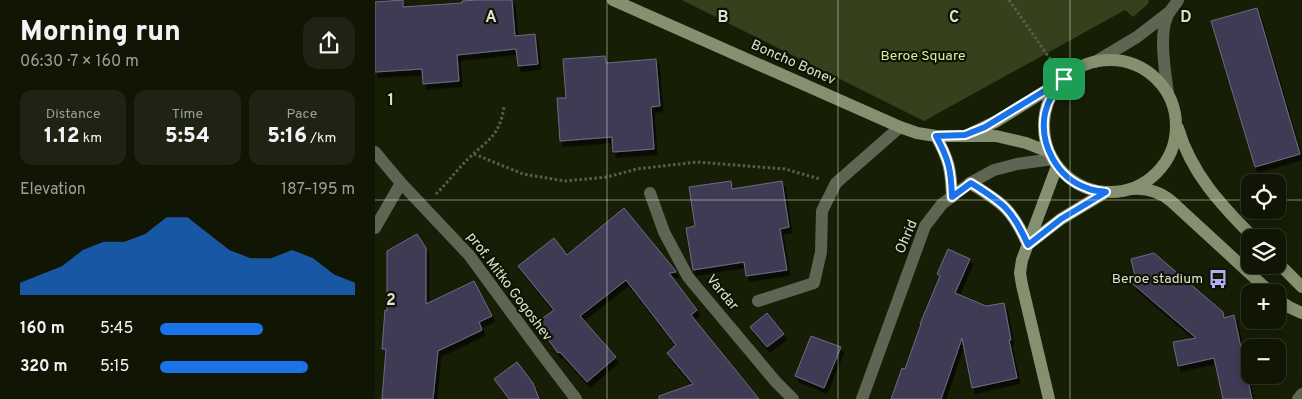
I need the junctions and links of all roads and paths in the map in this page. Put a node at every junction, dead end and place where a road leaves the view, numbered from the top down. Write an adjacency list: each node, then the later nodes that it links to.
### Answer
1 (613, 0): 10 (street, Boncho Bonev)
2 (1009, 0): 6 (path)
3 (1178, 0): 4 (street)
4 (1170, 11): 5 (street); 7 (street)
5 (1095, 62): 6 (street); 7 (street)
6 (1064, 79): 11 (street, Boncho Bonev); 15 (street)
7 (1168, 93): 9 (street)
8 (504, 106): 14 (path)
9 (1177, 126): 19 (street); 25 (street)
10 (900, 127): 12 (street, Boncho Bonev); 17 (street)
11 (965, 135): 12 (street, Boncho Bonev); 15 (street, Boncho Bonev)
12 (936, 136): 22 (street)
13 (375, 152): 16 (street, prof. Mitko Gogoshev)
14 (474, 154): 17 (path); 23 (path)
15 (1053, 159): 18 (street, Ohrid); 20 (street); 26 (street)
16 (401, 183): 23 (street, prof. Mitko Gogoshev); 24 (street)
17 (836, 183): 30 (street)
18 (971, 183): 22 (street, Ohrid); 26 (street)
19 (1131, 189): 20 (street); 28 (street)
20 (1106, 192): 26 (street)
21 (649, 193): 35 (street, Vardar)
22 (952, 197): 36 (street, Ohrid)
23 (424, 208): 34 (street, prof. Mitko Gogoshev)
24 (375, 228)
25 (1244, 229)
26 (1028, 245): 37 (street)
27 (1286, 271): 29 (street)
28 (1261, 284)
29 (1302, 287)
30 (758, 301)
31 (1286, 305): 32 (street)
32 (1302, 313)
33 (1302, 394): 38 (street)
34 (576, 399)
35 (793, 399)
36 (862, 399)
37 (1049, 399)
38 (1298, 399)

